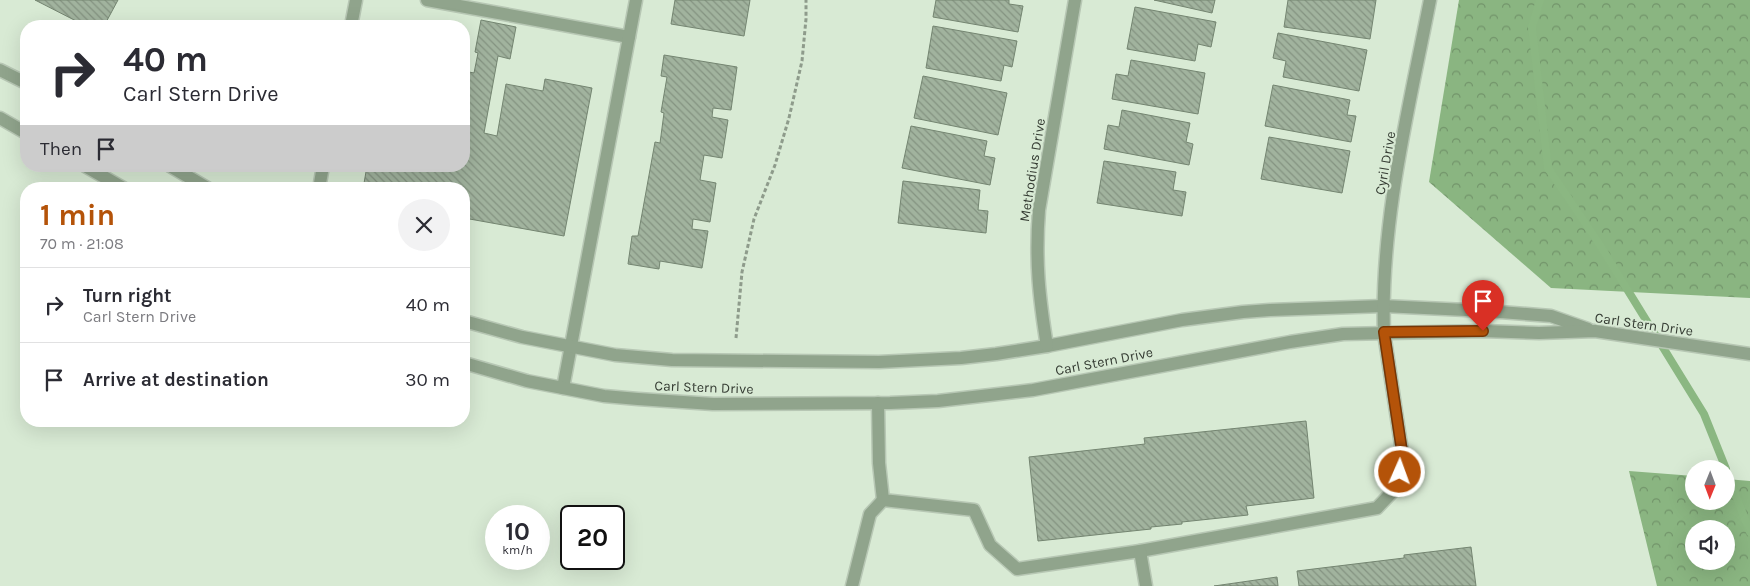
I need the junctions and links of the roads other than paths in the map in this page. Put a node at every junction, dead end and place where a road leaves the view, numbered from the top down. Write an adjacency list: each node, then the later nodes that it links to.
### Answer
1 (356, 0): 6 (street)
2 (427, 0): 7 (street)
3 (636, 0): 7 (street)
4 (1075, 0): 20 (street, Methodius Drive)
5 (1430, 0): 16 (street, Cyril Drive)
6 (352, 20)
7 (629, 37): 21 (street)
8 (0, 70): 9 (street)
9 (20, 81)
10 (0, 118): 11 (street)
11 (20, 130)
12 (95, 172): 14 (street)
13 (180, 172): 15 (street)
14 (113, 182)
15 (197, 182)
16 (1383, 306): 18 (street, Carl Stern Drive); 19 (street, Cyril Drive); 20 (street, Carl Stern Drive)
17 (470, 323): 21 (street, Carl Stern Drive)
18 (1595, 331): 19 (street, Carl Stern Drive); 22 (street, Carl Stern Drive)
19 (1384, 332): 25 (street, Carl Stern Drive); 27 (street, Cyril Drive)
20 (1047, 346): 21 (street, Carl Stern Drive)
21 (571, 347): 24 (street)
22 (1750, 354)
23 (470, 365): 24 (street, Carl Stern Drive)
24 (563, 388): 25 (street, Carl Stern Drive)
25 (878, 403): 26 (street)
26 (883, 500): 27 (street, Cyril Drive); 28 (street)
27 (1140, 551): 29 (street)
28 (852, 586)
29 (1146, 586)

